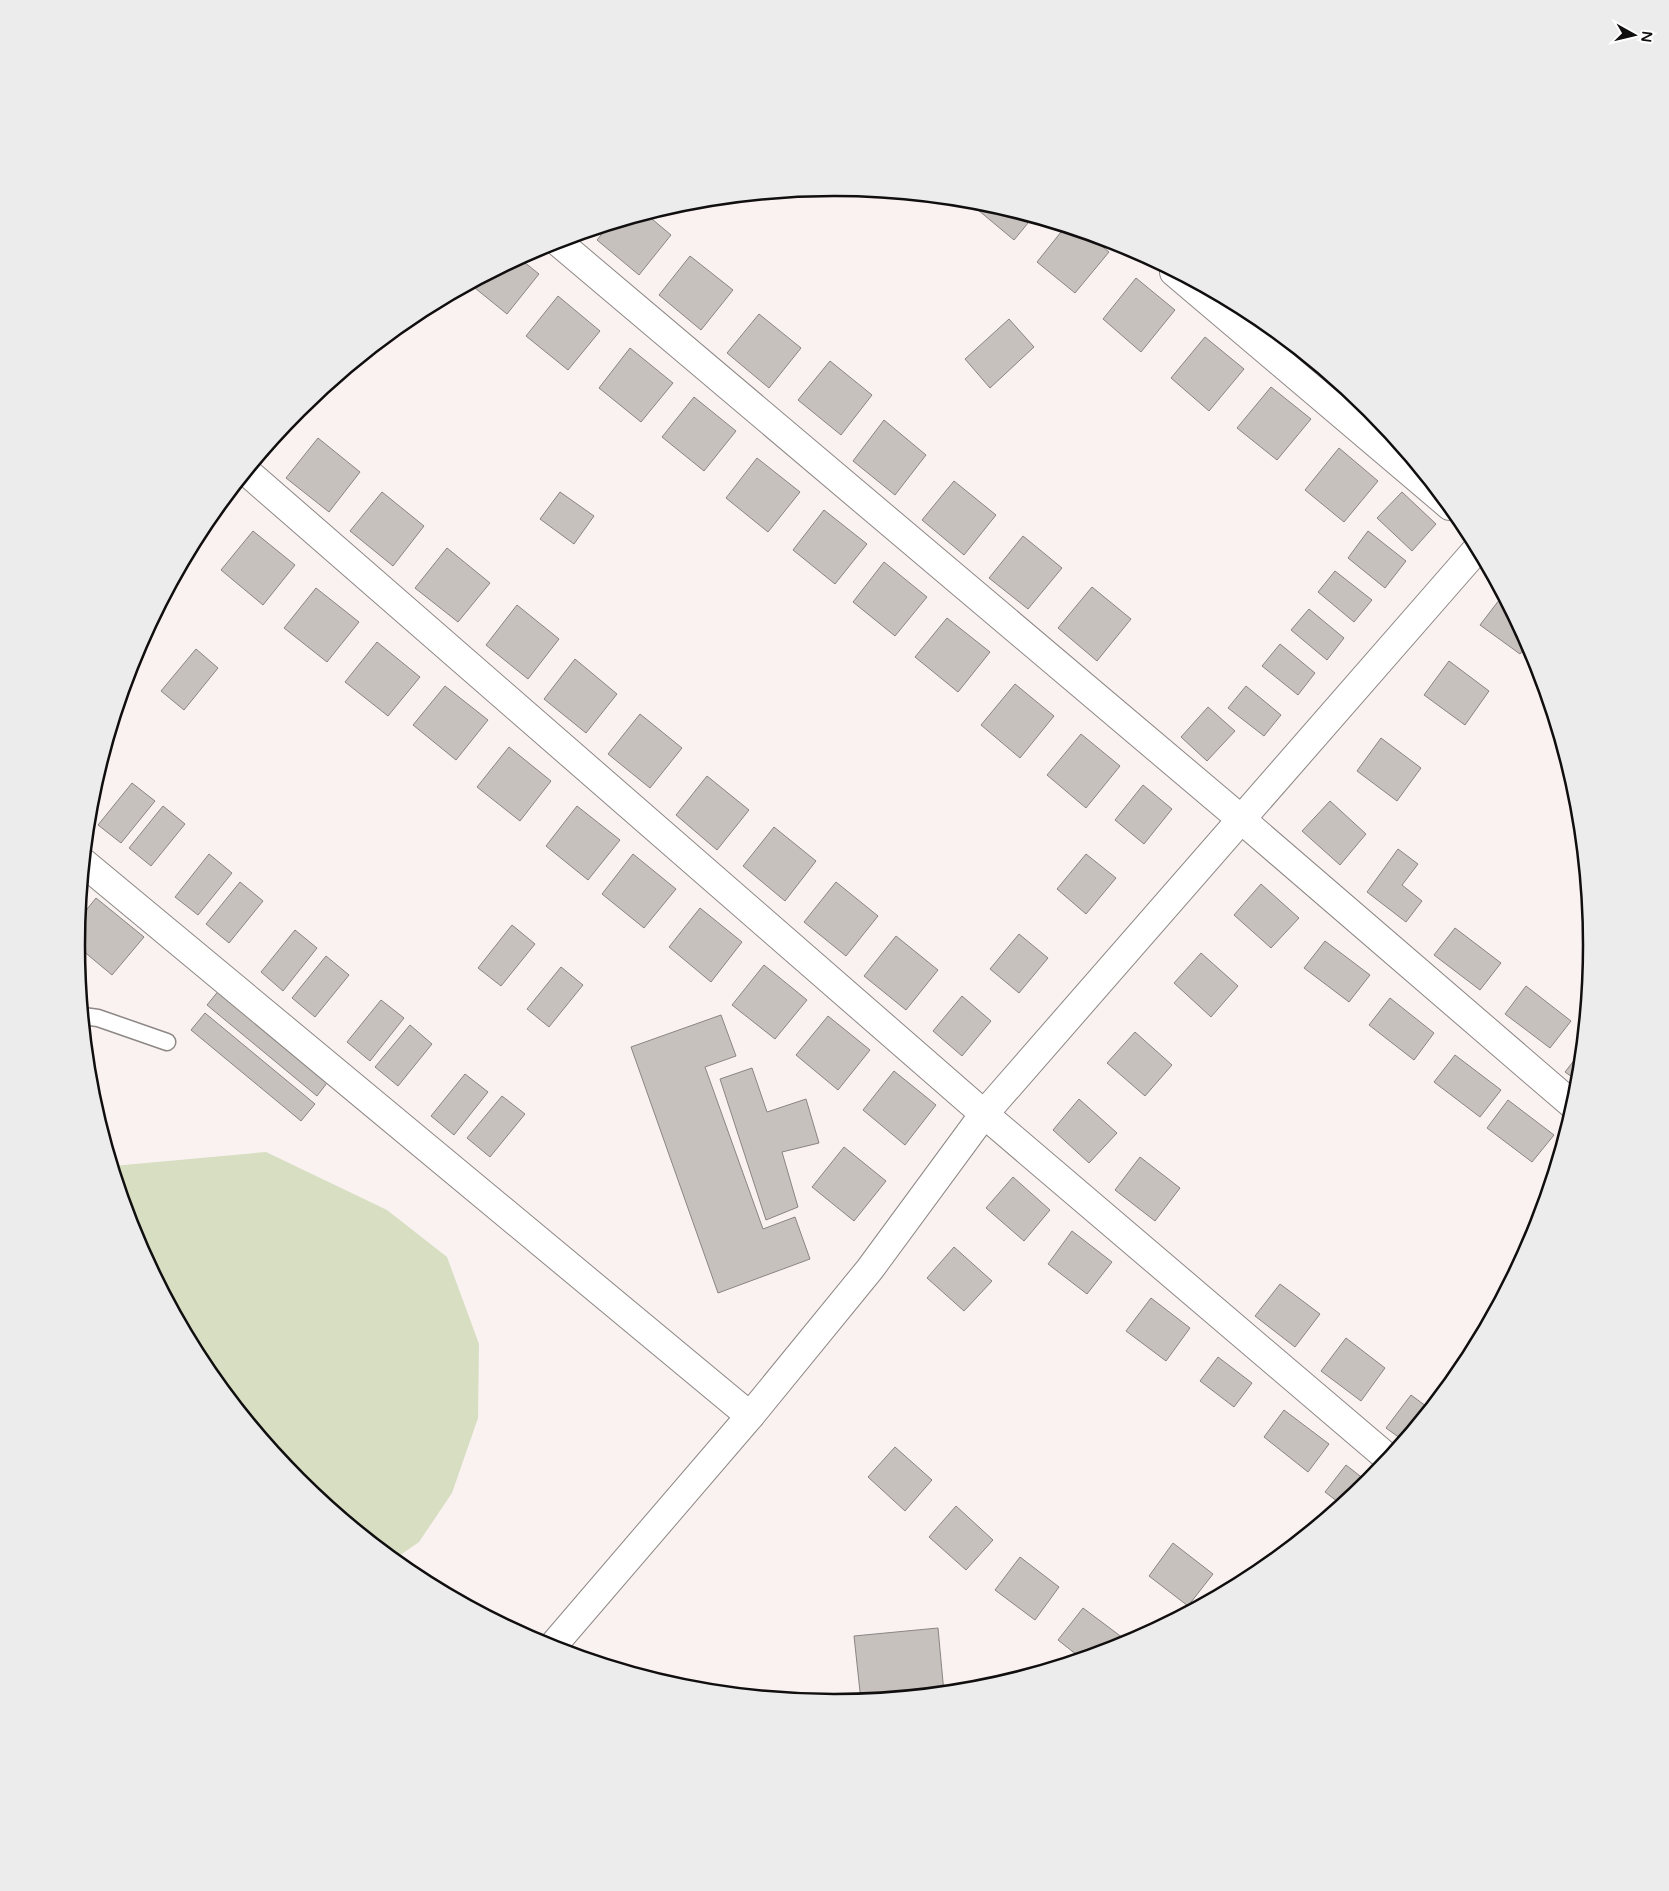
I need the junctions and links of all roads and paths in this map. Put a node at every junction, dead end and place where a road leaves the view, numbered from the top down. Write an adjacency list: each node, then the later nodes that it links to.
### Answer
1 (564, 247): 6 (street)
2 (1191, 286): 4 (street)
3 (251, 476): 11 (street)
4 (1427, 486)
5 (1473, 554): 6 (street)
6 (1242, 820): 10 (street); 11 (street)
7 (89, 867): 12 (street)
8 (89, 1017): 9 (lane)
9 (167, 1042)
10 (1568, 1101)
11 (984, 1114): 12 (street); 13 (street)
12 (750, 1416): 14 (street)
13 (1384, 1455)
14 (557, 1641)

